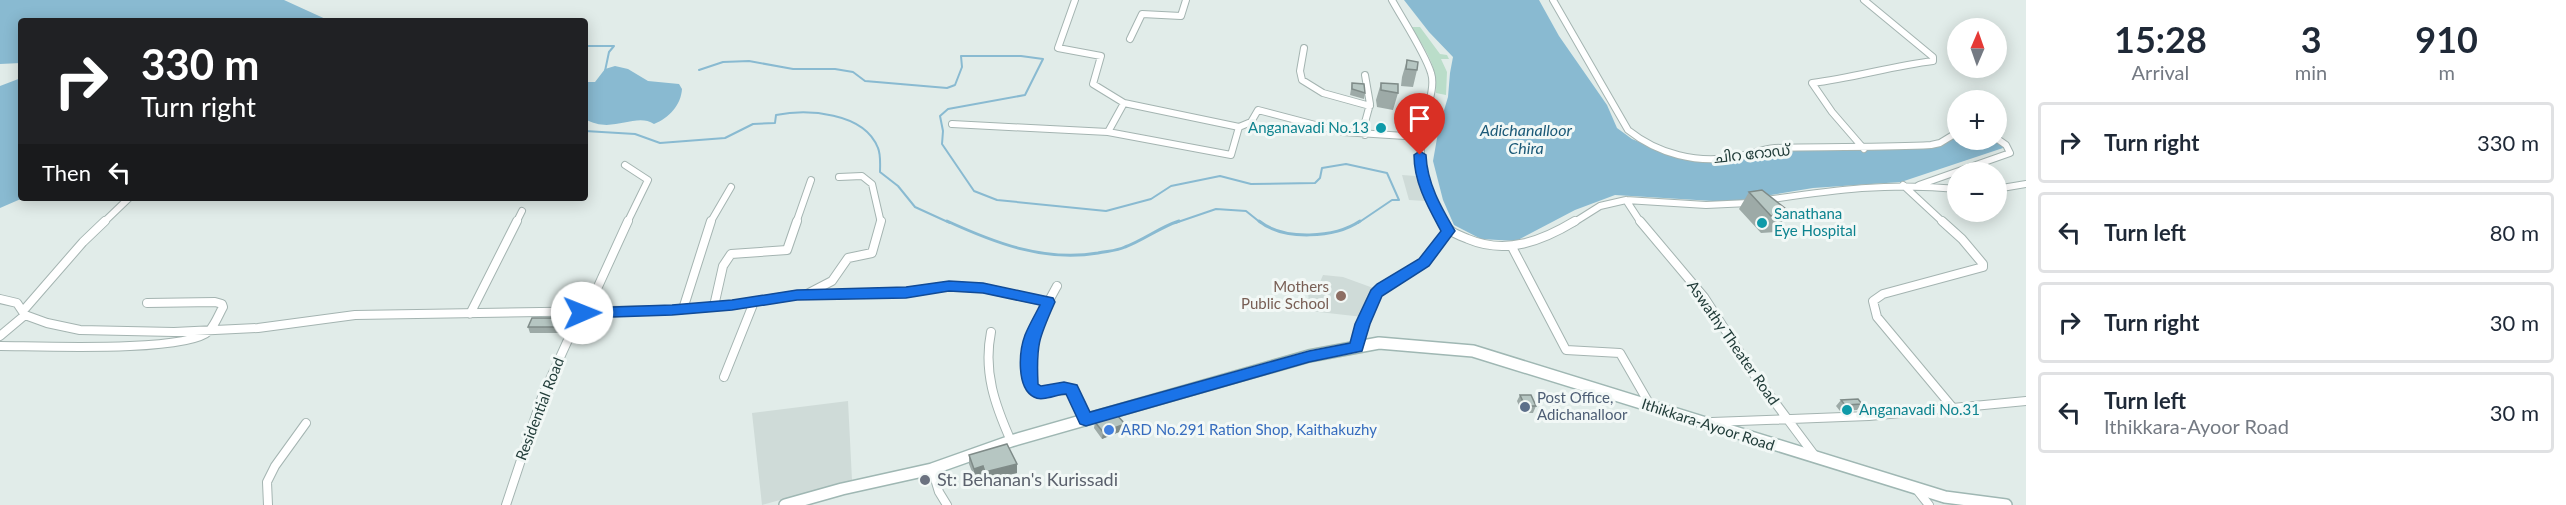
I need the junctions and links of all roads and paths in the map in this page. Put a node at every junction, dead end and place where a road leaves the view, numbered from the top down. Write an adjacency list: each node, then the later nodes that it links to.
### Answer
1 (1075, 0): 9 (street)
2 (1186, 0): 6 (street)
3 (1392, 0): 15 (street)
4 (1553, 0): 18 (street, ചിറ റോഡ്)
5 (1864, 0): 18 (street)
6 (1130, 39)
7 (1304, 48): 10 (street)
8 (1365, 75): 10 (street)
9 (1124, 103): 12 (street); 13 (street)
10 (1370, 106): 14 (street)
11 (952, 124): 13 (street)
12 (1239, 128): 13 (street); 14 (street)
13 (1108, 132)
14 (1365, 135): 15 (street)
15 (1421, 137): 31 (street)
16 (1947, 137): 18 (street, ചിറ റോഡ്)
17 (2007, 147): 24 (street)
18 (1864, 149)
19 (625, 165): 42 (street, Residential Road)
20 (839, 177): 34 (street)
21 (811, 180): 39 (street)
22 (2026, 184): 26 (street)
23 (1903, 185): 24 (street); 28 (street); 52 (street)
24 (1917, 185): 27 (street)
25 (730, 187): 40 (street)
26 (2007, 187)
27 (1947, 188)
28 (1626, 200): 32 (street); 54 (street, Aswathy Theater Road)
29 (126, 201): 41 (street)
30 (522, 211): 43 (street)
31 (1448, 231): 32 (street); 48 (street)
32 (1512, 247): 51 (street)
33 (1057, 286): 37 (street)
34 (805, 295): 36 (street); 37 (street)
35 (0, 299): 41 (street)
36 (754, 302): 39 (street); 49 (street)
37 (1048, 302): 53 (street)
38 (147, 303): 44 (street)
39 (714, 306): 40 (street)
40 (683, 309): 42 (street)
41 (24, 313): 44 (street); 46 (street)
42 (582, 313): 43 (street); 62 (street, Residential Road)
43 (470, 314): 44 (street)
44 (208, 332): 47 (street)
45 (991, 332): 57 (street)
46 (0, 336)
47 (0, 346)
48 (1357, 347): 51 (main road, Ithikkara-Ayoor Road); 53 (main road, Ithikkara-Ayoor Road)
49 (724, 377)
50 (2026, 401): 52 (street)
51 (1652, 407): 55 (main road, Ithikkara-Ayoor Road)
52 (1953, 408): 54 (street)
53 (1086, 420): 57 (main road, Ithikkara-Ayoor Road)
54 (1788, 421): 55 (street); 58 (street, Aswathy Theater Road)
55 (1700, 422): 58 (main road, Ithikkara-Ayoor Road)
56 (306, 423): 61 (street)
57 (1011, 441): 59 (main road, Ithikkara-Ayoor Road)
58 (1817, 459): 60 (main road, Ithikkara-Ayoor Road)
59 (932, 469): 63 (main road, Ithikkara-Ayoor Road); 64 (street)
60 (1916, 488): 65 (street); 66 (main road, Ithikkara-Ayoor Road)
61 (268, 505)
62 (506, 505)
63 (785, 505)
64 (947, 505)
65 (1929, 505)
66 (2006, 505)

